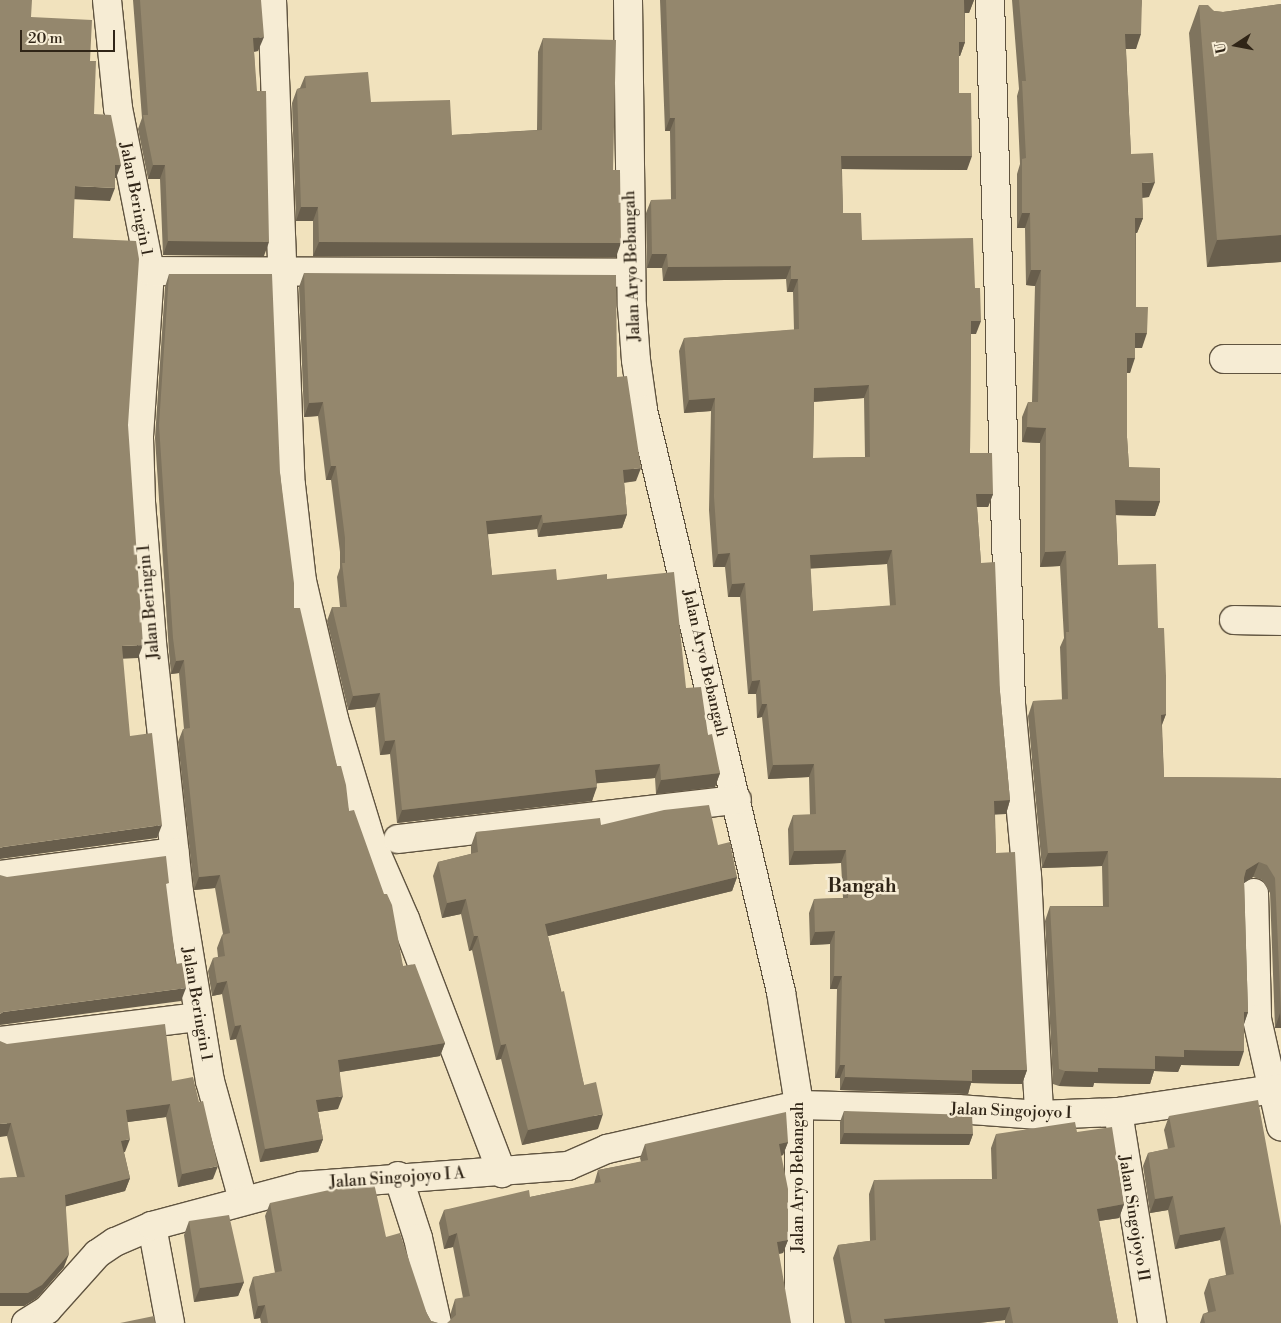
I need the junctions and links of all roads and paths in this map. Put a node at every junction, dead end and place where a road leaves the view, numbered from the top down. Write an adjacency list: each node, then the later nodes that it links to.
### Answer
1 (107, 0): 6 (street, Jalan Beringin 1)
2 (272, 0): 5 (street)
3 (628, 0): 7 (street, Jalan Aryo Bebangah)
4 (990, 0): 22 (street)
5 (284, 269): 6 (street); 7 (street); 24 (street)
6 (150, 271): 14 (street, Jalan Beringin 1)
7 (631, 273): 12 (street, Jalan Aryo Bebangah)
8 (1224, 359): 9 (street)
9 (1281, 359)
10 (1234, 620): 11 (street)
11 (1281, 621)
12 (738, 800): 13 (street); 20 (street, Jalan Aryo Bebangah)
13 (398, 839)
14 (174, 852): 15 (street); 17 (street, Jalan Beringin 1)
15 (0, 875)
16 (1254, 893): 19 (street)
17 (198, 1017): 18 (street); 26 (street, Jalan Beringin 1)
18 (0, 1041)
19 (1276, 1089): 21 (street, Jalan Singojoyo I); 23 (street)
20 (800, 1106): 22 (street, Jalan Singojoyo I); 24 (street, Jalan Singojoyo I A); 31 (street, Jalan Aryo Bebangah)
21 (1118, 1112): 22 (street, Jalan Singojoyo I); 32 (street, Jalan Singojoyo II)
22 (1040, 1115)
23 (1281, 1126)
24 (502, 1173): 25 (street, Jalan Singojoyo I A)
25 (398, 1176): 26 (street, Jalan Singojoyo I A); 30 (street)
26 (243, 1200): 27 (street, Jalan Singojoyo I A)
27 (152, 1226): 28 (street, Jalan Singojoyo I A); 29 (street)
28 (40, 1319)
29 (170, 1323)
30 (437, 1323)
31 (799, 1323)
32 (1152, 1323)

